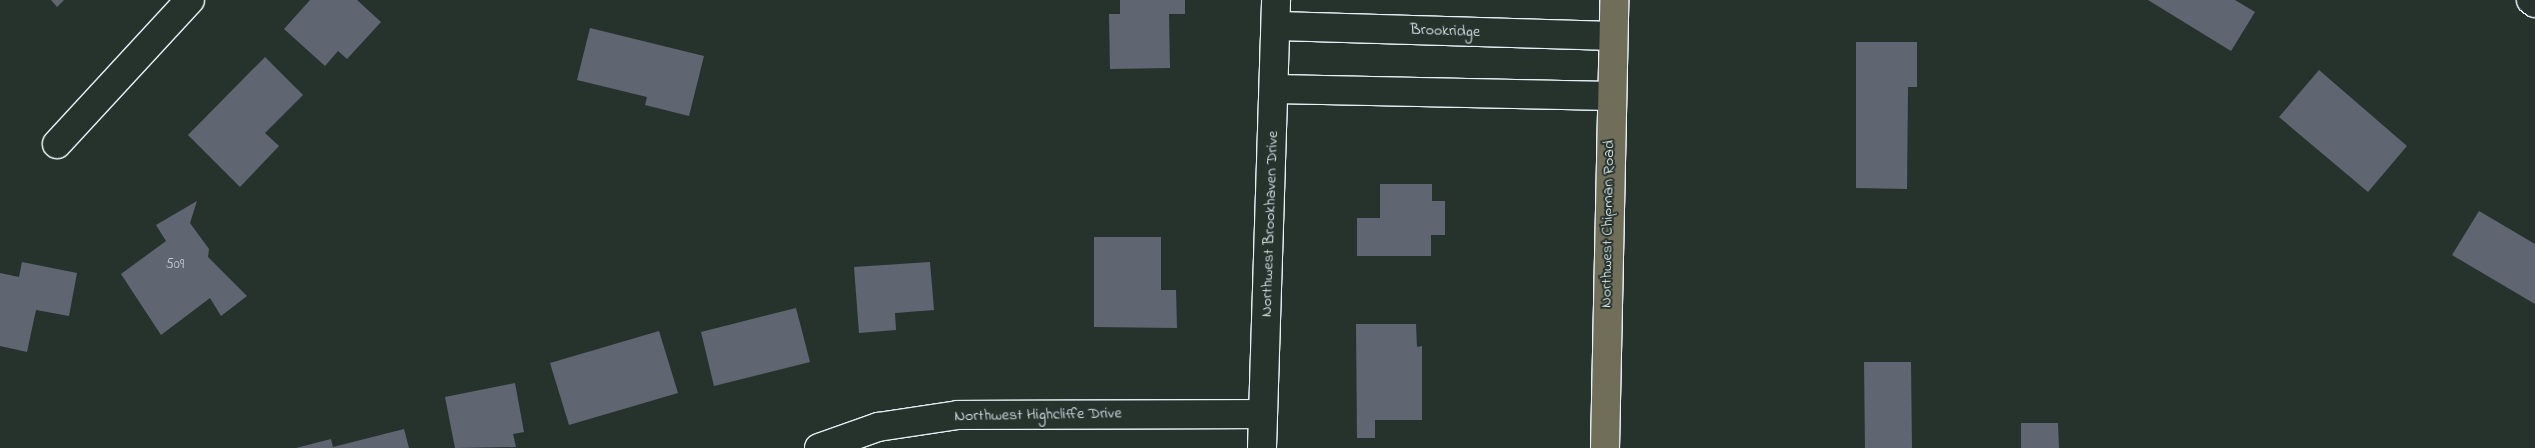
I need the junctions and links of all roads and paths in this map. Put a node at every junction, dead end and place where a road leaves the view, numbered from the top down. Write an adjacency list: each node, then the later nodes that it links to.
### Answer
1 (190, 0): 9 (street)
2 (1614, 0): 6 (main road, Northwest Chipman Road)
3 (2531, 0): 4 (street)
4 (2535, 3)
5 (1277, 13): 6 (street, Brookridge); 7 (street, Northwest Brookhaven Drive)
6 (1614, 36): 8 (main road, Northwest Chipman Road)
7 (1275, 89): 8 (street); 10 (street, Northwest Brookhaven Drive)
8 (1611, 96): 13 (main road, Northwest Chipman Road)
9 (57, 144)
10 (1262, 414): 11 (street, Northwest Highcliffe Drive); 12 (street, Northwest Brookhaven Drive)
11 (819, 448)
12 (1262, 448)
13 (1605, 448)

